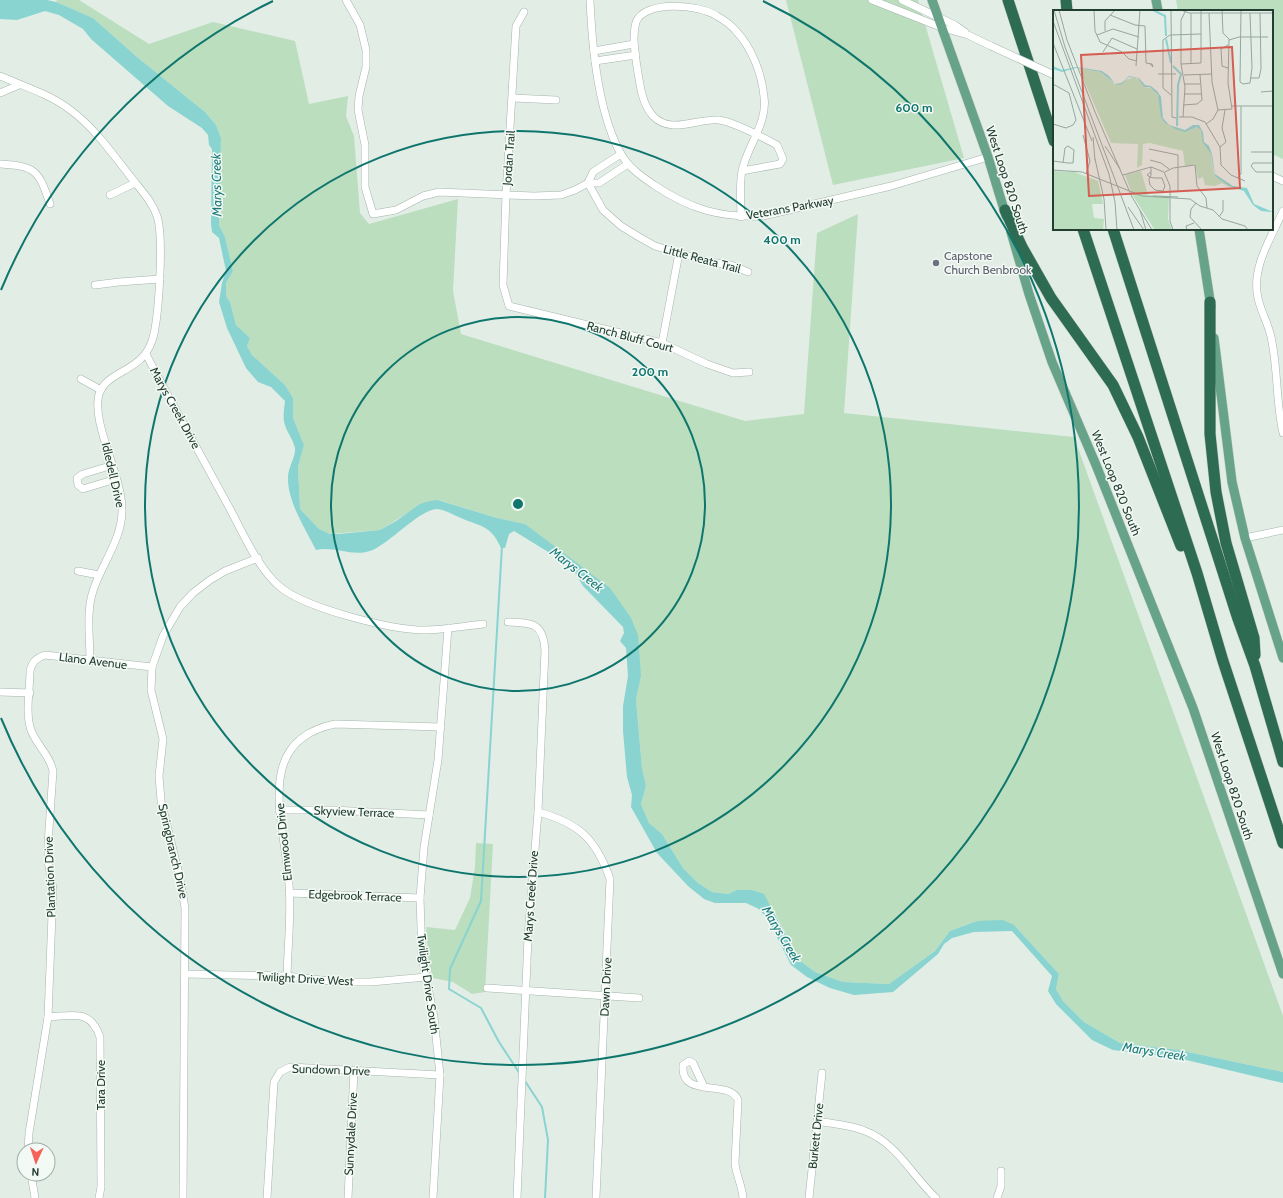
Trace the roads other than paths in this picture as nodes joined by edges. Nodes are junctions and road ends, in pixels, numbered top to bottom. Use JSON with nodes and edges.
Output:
{"nodes":[{"id":1,"x":346,"y":0,"type":"edge"},
{"id":2,"x":590,"y":0,"type":"edge"},
{"id":3,"x":872,"y":0,"type":"edge"},
{"id":4,"x":902,"y":0,"type":"edge"},
{"id":5,"x":932,"y":0,"type":"edge"},
{"id":6,"x":1008,"y":0,"type":"edge"},
{"id":7,"x":1066,"y":0,"type":"edge"},
{"id":8,"x":1156,"y":0,"type":"edge"},
{"id":9,"x":1068,"y":10,"type":"edge"},
{"id":10,"x":1158,"y":10,"type":"edge"},
{"id":11,"x":524,"y":12,"type":"dead end"},
{"id":12,"x":939,"y":17,"type":"junction"},
{"id":13,"x":943,"y":28,"type":"junction"},
{"id":14,"x":968,"y":35,"type":"junction"},
{"id":15,"x":634,"y":44,"type":"junction"},
{"id":16,"x":594,"y":51,"type":"junction"},
{"id":17,"x":636,"y":55,"type":"junction"},
{"id":18,"x":595,"y":61,"type":"junction"},
{"id":19,"x":1053,"y":75,"type":"edge"},
{"id":20,"x":0,"y":76,"type":"edge"},
{"id":21,"x":19,"y":85,"type":"junction"},
{"id":22,"x":0,"y":93,"type":"edge"},
{"id":23,"x":513,"y":98,"type":"junction"},
{"id":24,"x":556,"y":100,"type":"dead end"},
{"id":25,"x":756,"y":135,"type":"junction"},
{"id":26,"x":1053,"y":138,"type":"edge"},
{"id":27,"x":621,"y":154,"type":"junction"},
{"id":28,"x":988,"y":157,"type":"junction"},
{"id":29,"x":0,"y":164,"type":"edge"},
{"id":30,"x":628,"y":164,"type":"junction"},
{"id":31,"x":742,"y":171,"type":"junction"},
{"id":32,"x":1273,"y":176,"type":"edge"},
{"id":33,"x":1283,"y":181,"type":"edge"},
{"id":34,"x":135,"y":183,"type":"junction"},
{"id":35,"x":588,"y":183,"type":"junction"},
{"id":36,"x":110,"y":195,"type":"dead end"},
{"id":37,"x":506,"y":195,"type":"junction"},
{"id":38,"x":50,"y":204,"type":"dead end"},
{"id":39,"x":1005,"y":210,"type":"junction"},
{"id":40,"x":1283,"y":211,"type":"edge"},
{"id":41,"x":741,"y":217,"type":"junction"},
{"id":42,"x":1084,"y":230,"type":"edge"},
{"id":43,"x":1113,"y":230,"type":"edge"},
{"id":44,"x":1199,"y":230,"type":"edge"},
{"id":45,"x":679,"y":253,"type":"junction"},
{"id":46,"x":748,"y":272,"type":"dead end"},
{"id":47,"x":160,"y":279,"type":"junction"},
{"id":48,"x":95,"y":285,"type":"dead end"},
{"id":49,"x":1210,"y":302,"type":"junction"},
{"id":50,"x":509,"y":306,"type":"joint"},
{"id":51,"x":662,"y":344,"type":"junction"},
{"id":52,"x":146,"y":354,"type":"junction"},
{"id":53,"x":749,"y":372,"type":"dead end"},
{"id":54,"x":81,"y":379,"type":"dead end"},
{"id":55,"x":101,"y":390,"type":"junction"},
{"id":56,"x":1283,"y":433,"type":"edge"},
{"id":57,"x":113,"y":465,"type":"junction"},
{"id":58,"x":116,"y":479,"type":"junction"},
{"id":59,"x":1283,"y":530,"type":"edge"},
{"id":60,"x":1245,"y":538,"type":"junction"},
{"id":61,"x":258,"y":558,"type":"junction"},
{"id":62,"x":78,"y":571,"type":"dead end"},
{"id":63,"x":1197,"y":573,"type":"junction"},
{"id":64,"x":99,"y":575,"type":"junction"},
{"id":65,"x":508,"y":622,"type":"dead end"},
{"id":66,"x":483,"y":624,"type":"dead end"},
{"id":67,"x":448,"y":628,"type":"junction"},
{"id":68,"x":1283,"y":658,"type":"edge"},
{"id":69,"x":36,"y":660,"type":"joint"},
{"id":70,"x":90,"y":661,"type":"junction"},
{"id":71,"x":1255,"y":666,"type":"junction"},
{"id":72,"x":152,"y":667,"type":"junction"},
{"id":73,"x":0,"y":692,"type":"edge"},
{"id":74,"x":30,"y":693,"type":"junction"},
{"id":75,"x":441,"y":727,"type":"junction"},
{"id":76,"x":1283,"y":762,"type":"edge"},
{"id":77,"x":279,"y":810,"type":"junction"},
{"id":78,"x":538,"y":812,"type":"junction"},
{"id":79,"x":429,"y":815,"type":"junction"},
{"id":80,"x":1283,"y":843,"type":"edge"},
{"id":81,"x":289,"y":893,"type":"junction"},
{"id":82,"x":420,"y":898,"type":"junction"},
{"id":83,"x":185,"y":974,"type":"junction"},
{"id":84,"x":1283,"y":974,"type":"edge"},
{"id":85,"x":287,"y":976,"type":"junction"},
{"id":86,"x":426,"y":977,"type":"junction"},
{"id":87,"x":487,"y":988,"type":"dead end"},
{"id":88,"x":527,"y":991,"type":"junction"},
{"id":89,"x":605,"y":995,"type":"junction"},
{"id":90,"x":639,"y":998,"type":"dead end"},
{"id":91,"x":48,"y":1017,"type":"junction"},
{"id":92,"x":354,"y":1070,"type":"junction"},
{"id":93,"x":822,"y":1073,"type":"dead end"},
{"id":94,"x":440,"y":1075,"type":"junction"},
{"id":95,"x":704,"y":1087,"type":"dead end"},
{"id":96,"x":817,"y":1121,"type":"junction"},
{"id":97,"x":28,"y":1142,"type":"edge"},
{"id":98,"x":1002,"y":1171,"type":"dead end"},
{"id":99,"x":32,"y":1182,"type":"edge"},
{"id":100,"x":35,"y":1198,"type":"edge"},
{"id":101,"x":99,"y":1198,"type":"edge"},
{"id":102,"x":183,"y":1198,"type":"edge"},
{"id":103,"x":267,"y":1198,"type":"edge"},
{"id":104,"x":348,"y":1198,"type":"edge"},
{"id":105,"x":433,"y":1198,"type":"edge"},
{"id":106,"x":517,"y":1198,"type":"edge"},
{"id":107,"x":596,"y":1198,"type":"edge"},
{"id":108,"x":742,"y":1198,"type":"edge"},
{"id":109,"x":809,"y":1198,"type":"edge"},
{"id":110,"x":936,"y":1198,"type":"edge"},
{"id":111,"x":997,"y":1198,"type":"edge"}],
"edges":[{"from":1,"to":37,"type":"street"},
{"from":2,"to":16,"type":"street","name":"Veterans Parkway"},
{"from":3,"to":13,"type":"street"},
{"from":4,"to":12,"type":"street"},
{"from":5,"to":12,"type":"main road","name":"West Loop 820 South"},
{"from":6,"to":26,"type":"highway"},
{"from":7,"to":9,"type":"highway"},
{"from":8,"to":10,"type":"main road"},
{"from":11,"to":23,"type":"street","name":"Jordan Trail"},
{"from":12,"to":13,"type":"main road","name":"West Loop 820 South"},
{"from":12,"to":14,"type":"street"},
{"from":13,"to":14,"type":"street"},
{"from":13,"to":28,"type":"main road","name":"West Loop 820 South"},
{"from":14,"to":19,"type":"street","bridge":true},
{"from":15,"to":16,"type":"street"},
{"from":15,"to":17,"type":"street"},
{"from":15,"to":25,"type":"street"},
{"from":16,"to":18,"type":"street","name":"Veterans Parkway"},
{"from":17,"to":18,"type":"street"},
{"from":17,"to":25,"type":"street"},
{"from":18,"to":27,"type":"street","name":"Veterans Parkway"},
{"from":20,"to":21,"type":"street","name":"Marys Creek Drive"},
{"from":21,"to":22,"type":"street"},
{"from":21,"to":34,"type":"street","name":"Marys Creek Drive"},
{"from":23,"to":24,"type":"street"},
{"from":23,"to":37,"type":"street","name":"Jordan Trail"},
{"from":25,"to":31,"type":"street"},
{"from":25,"to":31,"type":"street"},
{"from":27,"to":30,"type":"street","name":"Veterans Parkway"},
{"from":27,"to":35,"type":"street"},
{"from":28,"to":39,"type":"main road","name":"West Loop 820 South"},
{"from":28,"to":41,"type":"street","name":"Veterans Parkway"},
{"from":29,"to":38,"type":"street"},
{"from":30,"to":35,"type":"street"},
{"from":30,"to":41,"type":"street","name":"Veterans Parkway"},
{"from":31,"to":41,"type":"street"},
{"from":32,"to":33,"type":"street"},
{"from":34,"to":36,"type":"street"},
{"from":34,"to":47,"type":"street","name":"Marys Creek Drive"},
{"from":35,"to":37,"type":"street"},
{"from":35,"to":45,"type":"street","name":"Little Reata Trail"},
{"from":37,"to":50,"type":"street","name":"Jordan Trail"},
{"from":39,"to":63,"type":"highway"},
{"from":39,"to":84,"type":"main road","name":"West Loop 820 South"},
{"from":40,"to":56,"type":"street"},
{"from":42,"to":63,"type":"highway"},
{"from":43,"to":71,"type":"highway"},
{"from":44,"to":49,"type":"main road"},
{"from":45,"to":46,"type":"street","name":"Little Reata Trail"},
{"from":45,"to":51,"type":"street"},
{"from":47,"to":48,"type":"street"},
{"from":47,"to":52,"type":"street","name":"Marys Creek Drive"},
{"from":49,"to":60,"type":"main road"},
{"from":49,"to":71,"type":"highway"},
{"from":50,"to":51,"type":"street","name":"Ranch Bluff Court"},
{"from":51,"to":53,"type":"street","name":"Ranch Bluff Court"},
{"from":52,"to":55,"type":"street"},
{"from":52,"to":61,"type":"street","name":"Marys Creek Drive"},
{"from":54,"to":55,"type":"street"},
{"from":55,"to":57,"type":"street","name":"Idledell Drive"},
{"from":57,"to":58,"type":"street","name":"Idledell Drive"},
{"from":57,"to":58,"type":"street"},
{"from":58,"to":64,"type":"street","name":"Idledell Drive"},
{"from":59,"to":60,"type":"street"},
{"from":60,"to":68,"type":"main road"},
{"from":61,"to":67,"type":"street","name":"Marys Creek Drive"},
{"from":61,"to":72,"type":"street","name":"Springbranch Drive"},
{"from":62,"to":64,"type":"street"},
{"from":63,"to":80,"type":"highway"},
{"from":64,"to":70,"type":"street","name":"Idledell Drive"},
{"from":65,"to":78,"type":"street","name":"Marys Creek Drive"},
{"from":66,"to":67,"type":"street","name":"Marys Creek Drive"},
{"from":67,"to":75,"type":"street","name":"Twilight Drive South"},
{"from":69,"to":70,"type":"street","name":"Llano Avenue"},
{"from":69,"to":74,"type":"street","name":"Plantation Drive"},
{"from":70,"to":72,"type":"street","name":"Llano Avenue"},
{"from":71,"to":76,"type":"highway"},
{"from":72,"to":83,"type":"street","name":"Springbranch Drive"},
{"from":73,"to":74,"type":"street"},
{"from":74,"to":91,"type":"street","name":"Plantation Drive"},
{"from":75,"to":77,"type":"street","name":"Elmwood Drive"},
{"from":75,"to":79,"type":"street","name":"Twilight Drive South"},
{"from":77,"to":79,"type":"street","name":"Skyview Terrace"},
{"from":77,"to":81,"type":"street","name":"Elmwood Drive"},
{"from":78,"to":88,"type":"street","name":"Marys Creek Drive"},
{"from":78,"to":89,"type":"street","name":"Dawn Drive"},
{"from":79,"to":82,"type":"street","name":"Twilight Drive South"},
{"from":81,"to":82,"type":"street","name":"Edgebrook Terrace"},
{"from":81,"to":85,"type":"street","name":"Elmwood Drive"},
{"from":82,"to":86,"type":"street","name":"Twilight Drive South"},
{"from":83,"to":85,"type":"street","name":"Twilight Drive West"},
{"from":83,"to":102,"type":"street","name":"Springbranch Drive"},
{"from":85,"to":86,"type":"street","name":"Twilight Drive West"},
{"from":86,"to":94,"type":"street","name":"Twilight Drive South"},
{"from":87,"to":88,"type":"street"},
{"from":88,"to":89,"type":"street"},
{"from":88,"to":106,"type":"street","name":"Marys Creek Drive"},
{"from":89,"to":90,"type":"street"},
{"from":89,"to":107,"type":"street","name":"Dawn Drive"},
{"from":91,"to":97,"type":"street","name":"Plantation Drive"},
{"from":91,"to":101,"type":"street","name":"Tara Drive"},
{"from":92,"to":94,"type":"street","name":"Sundown Drive"},
{"from":92,"to":103,"type":"street","name":"Sundown Drive"},
{"from":92,"to":104,"type":"street","name":"Sunnydale Drive"},
{"from":93,"to":96,"type":"street","name":"Burkett Drive"},
{"from":94,"to":105,"type":"street","name":"Twilight Drive South"},
{"from":95,"to":108,"type":"street"},
{"from":96,"to":109,"type":"street","name":"Burkett Drive"},
{"from":96,"to":110,"type":"street"},
{"from":98,"to":111,"type":"street"},
{"from":99,"to":100,"type":"street"}]}
